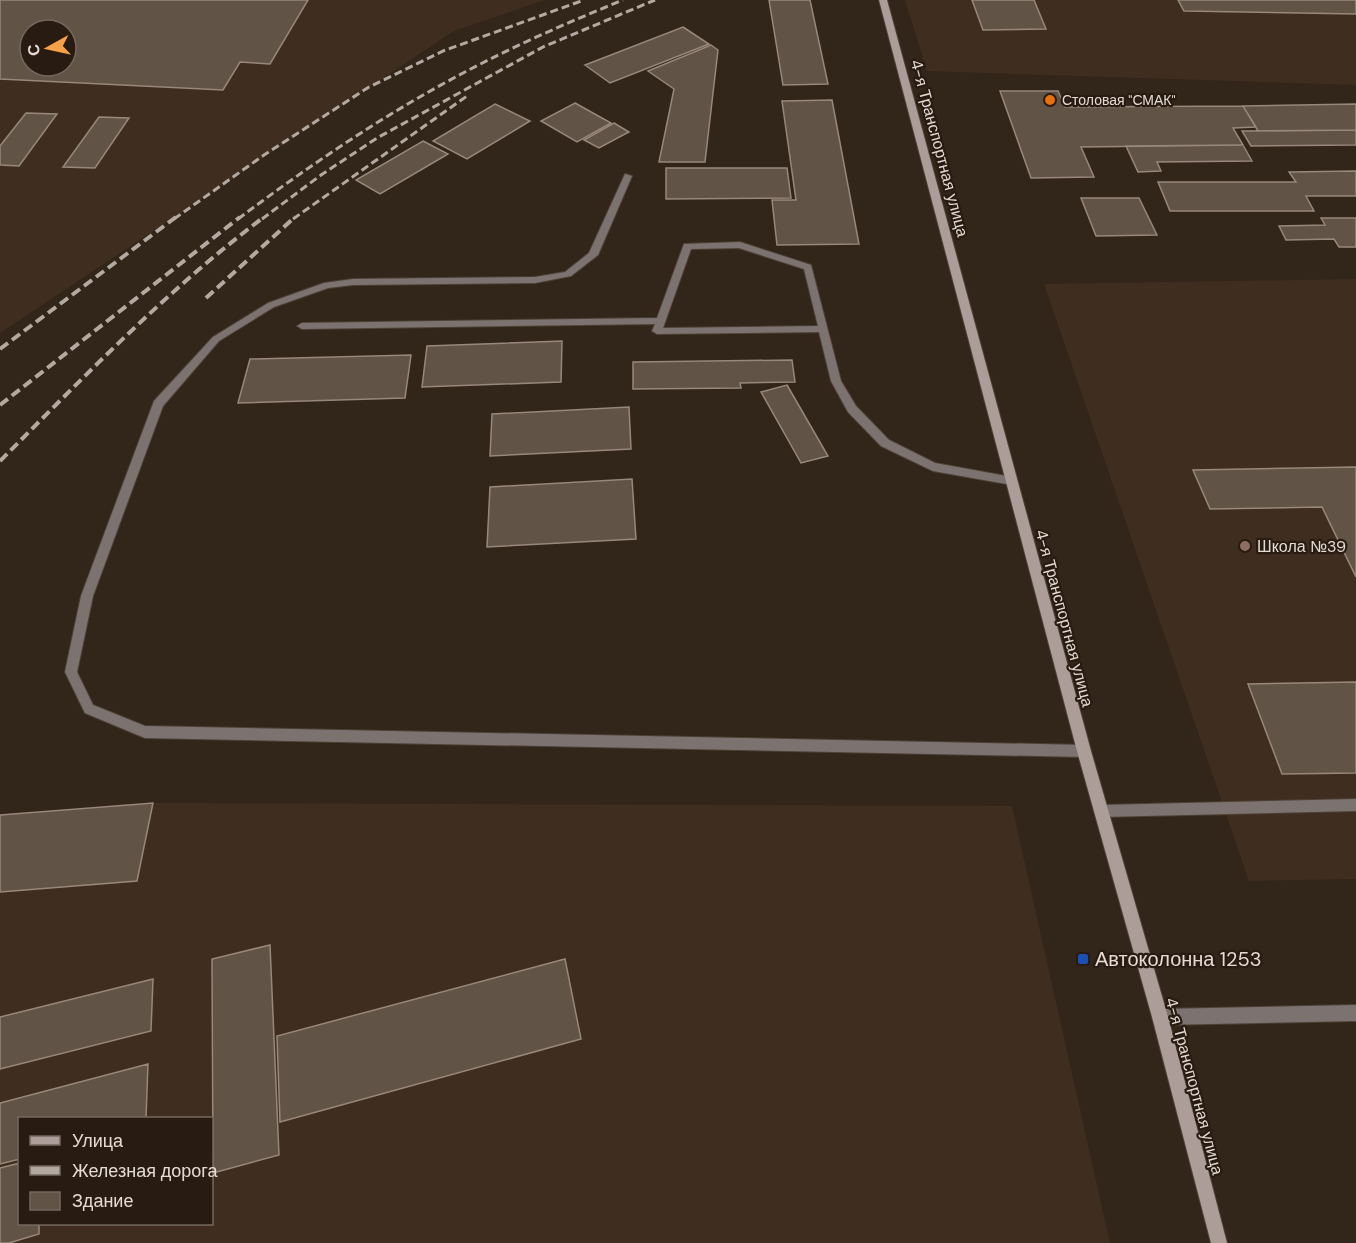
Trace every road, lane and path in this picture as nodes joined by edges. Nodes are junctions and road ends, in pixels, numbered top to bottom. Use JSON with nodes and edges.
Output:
{"nodes":[{"id":1,"x":884,"y":0,"type":"edge"},
{"id":2,"x":628,"y":176,"type":"dead end"},
{"id":3,"x":660,"y":321,"type":"junction"},
{"id":4,"x":302,"y":326,"type":"dead end"},
{"id":5,"x":823,"y":329,"type":"junction"},
{"id":6,"x":1012,"y":481,"type":"junction"},
{"id":7,"x":1084,"y":751,"type":"junction"},
{"id":8,"x":1356,"y":805,"type":"edge"},
{"id":9,"x":1101,"y":811,"type":"junction"},
{"id":10,"x":1356,"y":1013,"type":"edge"},
{"id":11,"x":1160,"y":1017,"type":"junction"},
{"id":12,"x":1219,"y":1243,"type":"edge"}],
"edges":[{"from":1,"to":6,"type":"main road","name":"4-я Транспортная улица"},
{"from":2,"to":7,"type":"street"},
{"from":3,"to":4,"type":"street"},
{"from":3,"to":5,"type":"street"},
{"from":3,"to":5,"type":"street"},
{"from":5,"to":6,"type":"street"},
{"from":6,"to":7,"type":"main road","name":"4-я Транспортная улица"},
{"from":7,"to":9,"type":"main road","name":"4-я Транспортная улица"},
{"from":8,"to":9,"type":"street"},
{"from":9,"to":11,"type":"main road","name":"4-я Транспортная улица"},
{"from":10,"to":11,"type":"street"},
{"from":11,"to":12,"type":"main road","name":"4-я Транспортная улица"}]}
